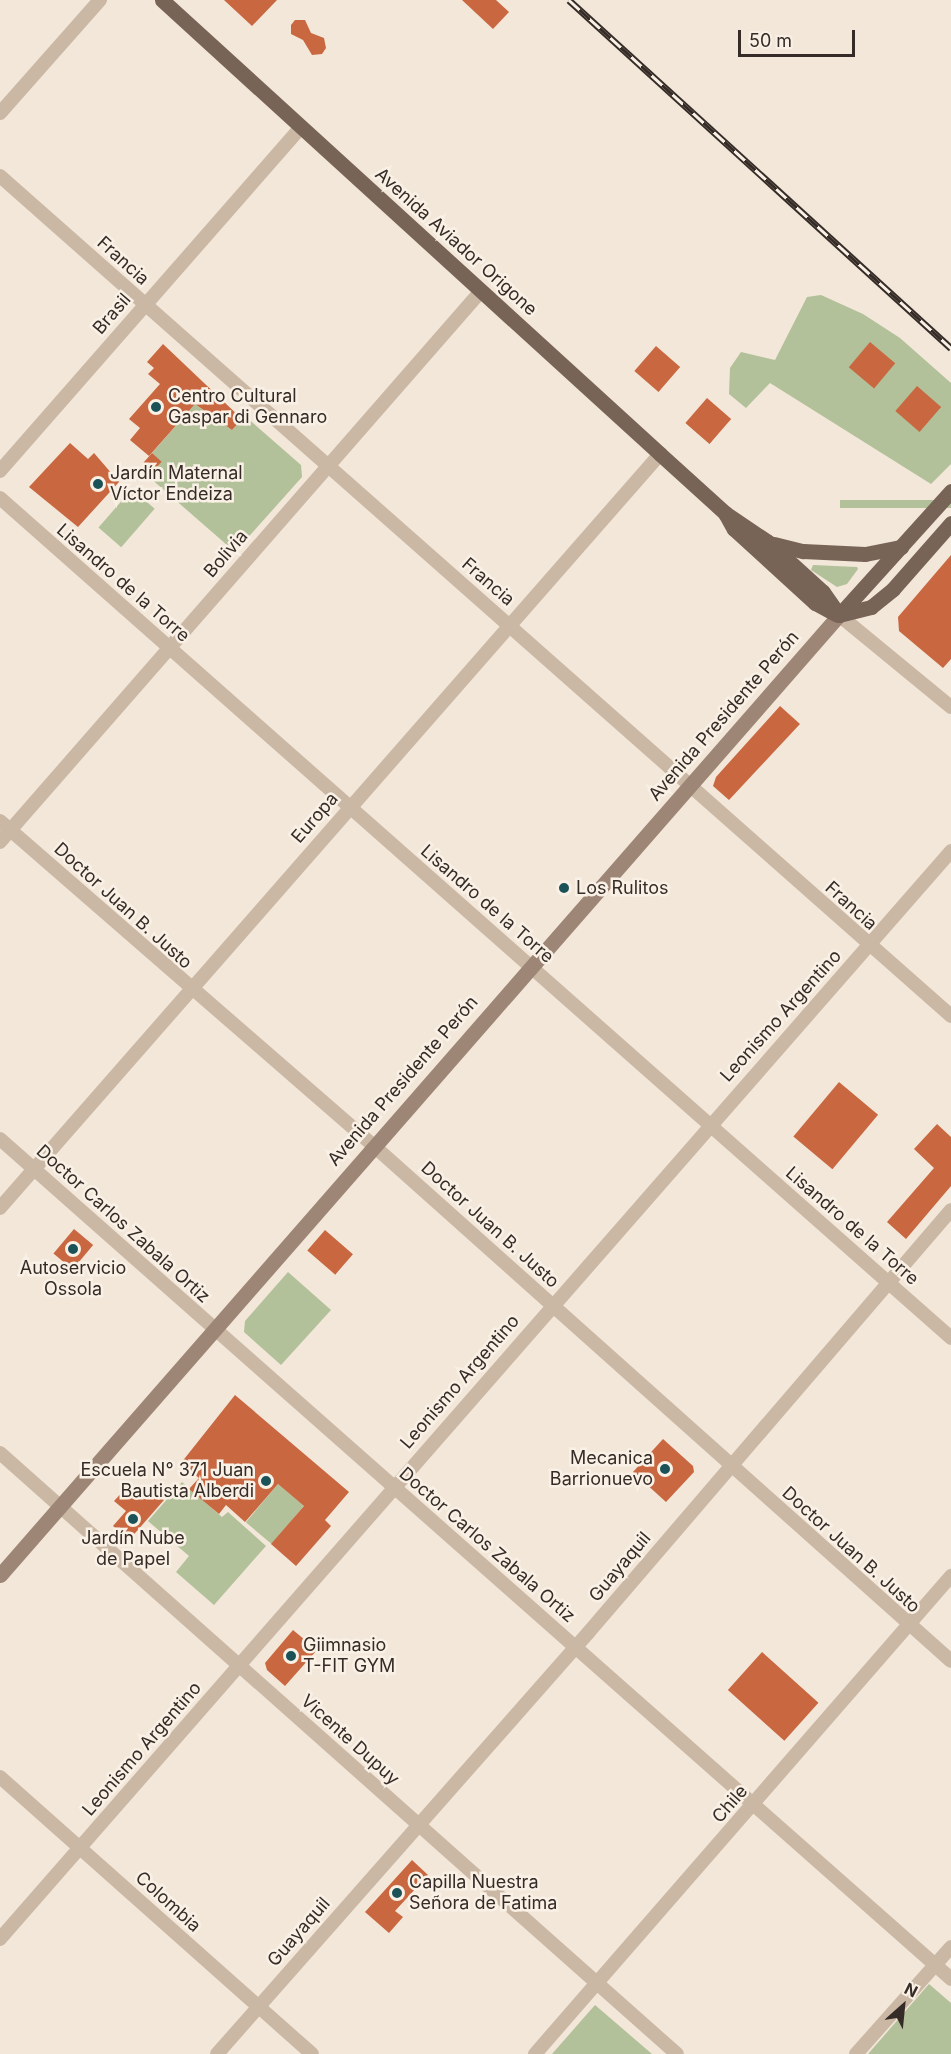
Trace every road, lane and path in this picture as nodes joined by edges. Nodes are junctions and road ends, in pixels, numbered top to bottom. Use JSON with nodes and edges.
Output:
{"nodes":[{"id":1,"x":100,"y":0,"type":"edge"},
{"id":2,"x":162,"y":0,"type":"edge"},
{"id":3,"x":0,"y":113,"type":"edge"},
{"id":4,"x":301,"y":127,"type":"junction"},
{"id":5,"x":0,"y":176,"type":"edge"},
{"id":6,"x":481,"y":291,"type":"junction"},
{"id":7,"x":144,"y":304,"type":"junction"},
{"id":8,"x":660,"y":454,"type":"junction"},
{"id":9,"x":327,"y":465,"type":"junction"},
{"id":10,"x":0,"y":471,"type":"edge"},
{"id":11,"x":951,"y":491,"type":"edge"},
{"id":12,"x":0,"y":498,"type":"edge"},
{"id":13,"x":725,"y":513,"type":"junction"},
{"id":14,"x":951,"y":523,"type":"edge"},
{"id":15,"x":768,"y":542,"type":"junction"},
{"id":16,"x":902,"y":547,"type":"junction"},
{"id":17,"x":839,"y":615,"type":"junction"},
{"id":18,"x":508,"y":624,"type":"junction"},
{"id":19,"x":169,"y":647,"type":"junction"},
{"id":20,"x":951,"y":707,"type":"edge"},
{"id":21,"x":690,"y":784,"type":"junction"},
{"id":22,"x":350,"y":807,"type":"junction"},
{"id":23,"x":5,"y":825,"type":"edge"},
{"id":24,"x":0,"y":842,"type":"edge"},
{"id":25,"x":951,"y":851,"type":"edge"},
{"id":26,"x":868,"y":946,"type":"junction"},
{"id":27,"x":529,"y":965,"type":"junction"},
{"id":28,"x":190,"y":989,"type":"junction"},
{"id":29,"x":951,"y":1016,"type":"edge"},
{"id":30,"x":709,"y":1124,"type":"junction"},
{"id":31,"x":0,"y":1139,"type":"edge"},
{"id":32,"x":374,"y":1146,"type":"junction"},
{"id":33,"x":34,"y":1169,"type":"junction"},
{"id":34,"x":0,"y":1208,"type":"edge"},
{"id":35,"x":951,"y":1210,"type":"edge"},
{"id":36,"x":888,"y":1282,"type":"junction"},
{"id":37,"x":552,"y":1305,"type":"junction"},
{"id":38,"x":214,"y":1329,"type":"junction"},
{"id":39,"x":951,"y":1338,"type":"edge"},
{"id":40,"x":0,"y":1453,"type":"edge"},
{"id":41,"x":729,"y":1466,"type":"junction"},
{"id":42,"x":392,"y":1487,"type":"junction"},
{"id":43,"x":60,"y":1506,"type":"junction"},
{"id":44,"x":0,"y":1575,"type":"edge"},
{"id":45,"x":951,"y":1576,"type":"edge"},
{"id":46,"x":909,"y":1625,"type":"junction"},
{"id":47,"x":576,"y":1646,"type":"junction"},
{"id":48,"x":951,"y":1661,"type":"edge"},
{"id":49,"x":239,"y":1665,"type":"junction"},
{"id":50,"x":0,"y":1777,"type":"edge"},
{"id":51,"x":756,"y":1803,"type":"junction"},
{"id":52,"x":417,"y":1824,"type":"junction"},
{"id":53,"x":80,"y":1848,"type":"junction"},
{"id":54,"x":0,"y":1939,"type":"edge"},
{"id":55,"x":951,"y":1947,"type":"edge"},
{"id":56,"x":934,"y":1964,"type":"junction"},
{"id":57,"x":951,"y":1979,"type":"edge"},
{"id":58,"x":597,"y":1983,"type":"junction"},
{"id":59,"x":259,"y":2006,"type":"junction"},
{"id":60,"x":218,"y":2054,"type":"edge"},
{"id":61,"x":312,"y":2054,"type":"edge"},
{"id":62,"x":535,"y":2054,"type":"edge"},
{"id":63,"x":677,"y":2054,"type":"edge"},
{"id":64,"x":856,"y":2054,"type":"edge"}],
"edges":[{"from":1,"to":3,"type":"street"},
{"from":2,"to":4,"type":"main road","name":"Avenida Aviador Origone"},
{"from":4,"to":6,"type":"main road","name":"Avenida Aviador Origone"},
{"from":4,"to":7,"type":"street","name":"Brasil"},
{"from":5,"to":7,"type":"street","name":"Francia"},
{"from":6,"to":8,"type":"main road","name":"Avenida Aviador Origone"},
{"from":6,"to":9,"type":"street","name":"Bolivia"},
{"from":7,"to":9,"type":"street","name":"Francia"},
{"from":7,"to":10,"type":"street","name":"Brasil"},
{"from":8,"to":13,"type":"main road","name":"Avenida Aviador Origone"},
{"from":8,"to":18,"type":"street","name":"Europa"},
{"from":9,"to":18,"type":"street","name":"Francia"},
{"from":9,"to":19,"type":"street","name":"Bolivia"},
{"from":11,"to":16,"type":"main road","name":"Avenida Presidente Perón"},
{"from":12,"to":19,"type":"street","name":"Lisandro de la Torre"},
{"from":13,"to":15,"type":"main road","name":"Avenida Aviador Origone"},
{"from":13,"to":17,"type":"main road","name":"Avenida Aviador Origone"},
{"from":14,"to":17,"type":"main road"},
{"from":15,"to":16,"type":"main road"},
{"from":15,"to":17,"type":"main road","name":"Avenida Aviador Origone"},
{"from":16,"to":17,"type":"main road","name":"Avenida Presidente Perón"},
{"from":17,"to":20,"type":"street"},
{"from":17,"to":21,"type":"main road","name":"Avenida Presidente Perón"},
{"from":18,"to":21,"type":"street","name":"Francia"},
{"from":18,"to":22,"type":"street","name":"Europa"},
{"from":19,"to":22,"type":"street","name":"Lisandro de la Torre"},
{"from":19,"to":23,"type":"street","name":"Bolivia"},
{"from":21,"to":26,"type":"street","name":"Francia"},
{"from":21,"to":27,"type":"main road","name":"Avenida Presidente Perón"},
{"from":22,"to":27,"type":"street","name":"Lisandro de la Torre"},
{"from":22,"to":28,"type":"street","name":"Europa"},
{"from":23,"to":24,"type":"street","name":"Bolivia"},
{"from":23,"to":28,"type":"street","name":"Doctor Juan B. Justo"},
{"from":25,"to":26,"type":"street","name":"Leonismo Argentino"},
{"from":26,"to":29,"type":"street","name":"Francia"},
{"from":26,"to":30,"type":"street","name":"Leonismo Argentino"},
{"from":27,"to":30,"type":"street","name":"Lisandro de la Torre"},
{"from":27,"to":32,"type":"main road","name":"Avenida Presidente Perón"},
{"from":28,"to":32,"type":"street","name":"Doctor Juan B. Justo"},
{"from":28,"to":33,"type":"street","name":"Europa"},
{"from":30,"to":36,"type":"street","name":"Lisandro de la Torre"},
{"from":30,"to":37,"type":"street","name":"Leonismo Argentino"},
{"from":31,"to":33,"type":"street","name":"Doctor Carlos Zabala Ortiz"},
{"from":32,"to":37,"type":"street","name":"Doctor Juan B. Justo"},
{"from":32,"to":38,"type":"main road","name":"Avenida Presidente Perón"},
{"from":33,"to":34,"type":"street","name":"Europa"},
{"from":33,"to":38,"type":"street","name":"Doctor Carlos Zabala Ortiz"},
{"from":35,"to":36,"type":"street","name":"Guayaquil"},
{"from":36,"to":39,"type":"street","name":"Lisandro de la Torre"},
{"from":36,"to":41,"type":"street","name":"Guayaquil"},
{"from":37,"to":41,"type":"street","name":"Doctor Juan B. Justo"},
{"from":37,"to":42,"type":"street","name":"Leonismo Argentino"},
{"from":38,"to":42,"type":"street","name":"Doctor Carlos Zabala Ortiz"},
{"from":38,"to":43,"type":"main road","name":"Avenida Presidente Perón"},
{"from":40,"to":43,"type":"street","name":"Vicente Dupuy"},
{"from":41,"to":46,"type":"street","name":"Doctor Juan B. Justo"},
{"from":41,"to":47,"type":"street","name":"Guayaquil"},
{"from":42,"to":47,"type":"street","name":"Doctor Carlos Zabala Ortiz"},
{"from":42,"to":49,"type":"street","name":"Leonismo Argentino"},
{"from":43,"to":44,"type":"main road","name":"Avenida Presidente Perón"},
{"from":43,"to":49,"type":"street","name":"Vicente Dupuy"},
{"from":45,"to":46,"type":"street","name":"Chile"},
{"from":46,"to":48,"type":"street","name":"Doctor Juan B. Justo"},
{"from":46,"to":51,"type":"street","name":"Chile"},
{"from":47,"to":51,"type":"street","name":"Doctor Carlos Zabala Ortiz"},
{"from":47,"to":52,"type":"street","name":"Guayaquil"},
{"from":49,"to":52,"type":"street","name":"Vicente Dupuy"},
{"from":49,"to":53,"type":"street","name":"Leonismo Argentino"},
{"from":50,"to":53,"type":"street","name":"Colombia"},
{"from":51,"to":56,"type":"street","name":"Doctor Carlos Zabala Ortiz"},
{"from":51,"to":58,"type":"street","name":"Chile"},
{"from":52,"to":58,"type":"street","name":"Vicente Dupuy"},
{"from":52,"to":59,"type":"street","name":"Guayaquil"},
{"from":53,"to":54,"type":"street","name":"Leonismo Argentino"},
{"from":53,"to":59,"type":"street","name":"Colombia"},
{"from":55,"to":56,"type":"street"},
{"from":56,"to":57,"type":"street","name":"Doctor Carlos Zabala Ortiz"},
{"from":56,"to":64,"type":"street"},
{"from":58,"to":62,"type":"street","name":"Chile"},
{"from":58,"to":63,"type":"street","name":"Vicente Dupuy"},
{"from":59,"to":60,"type":"street","name":"Guayaquil"},
{"from":59,"to":61,"type":"street","name":"Colombia"}]}
